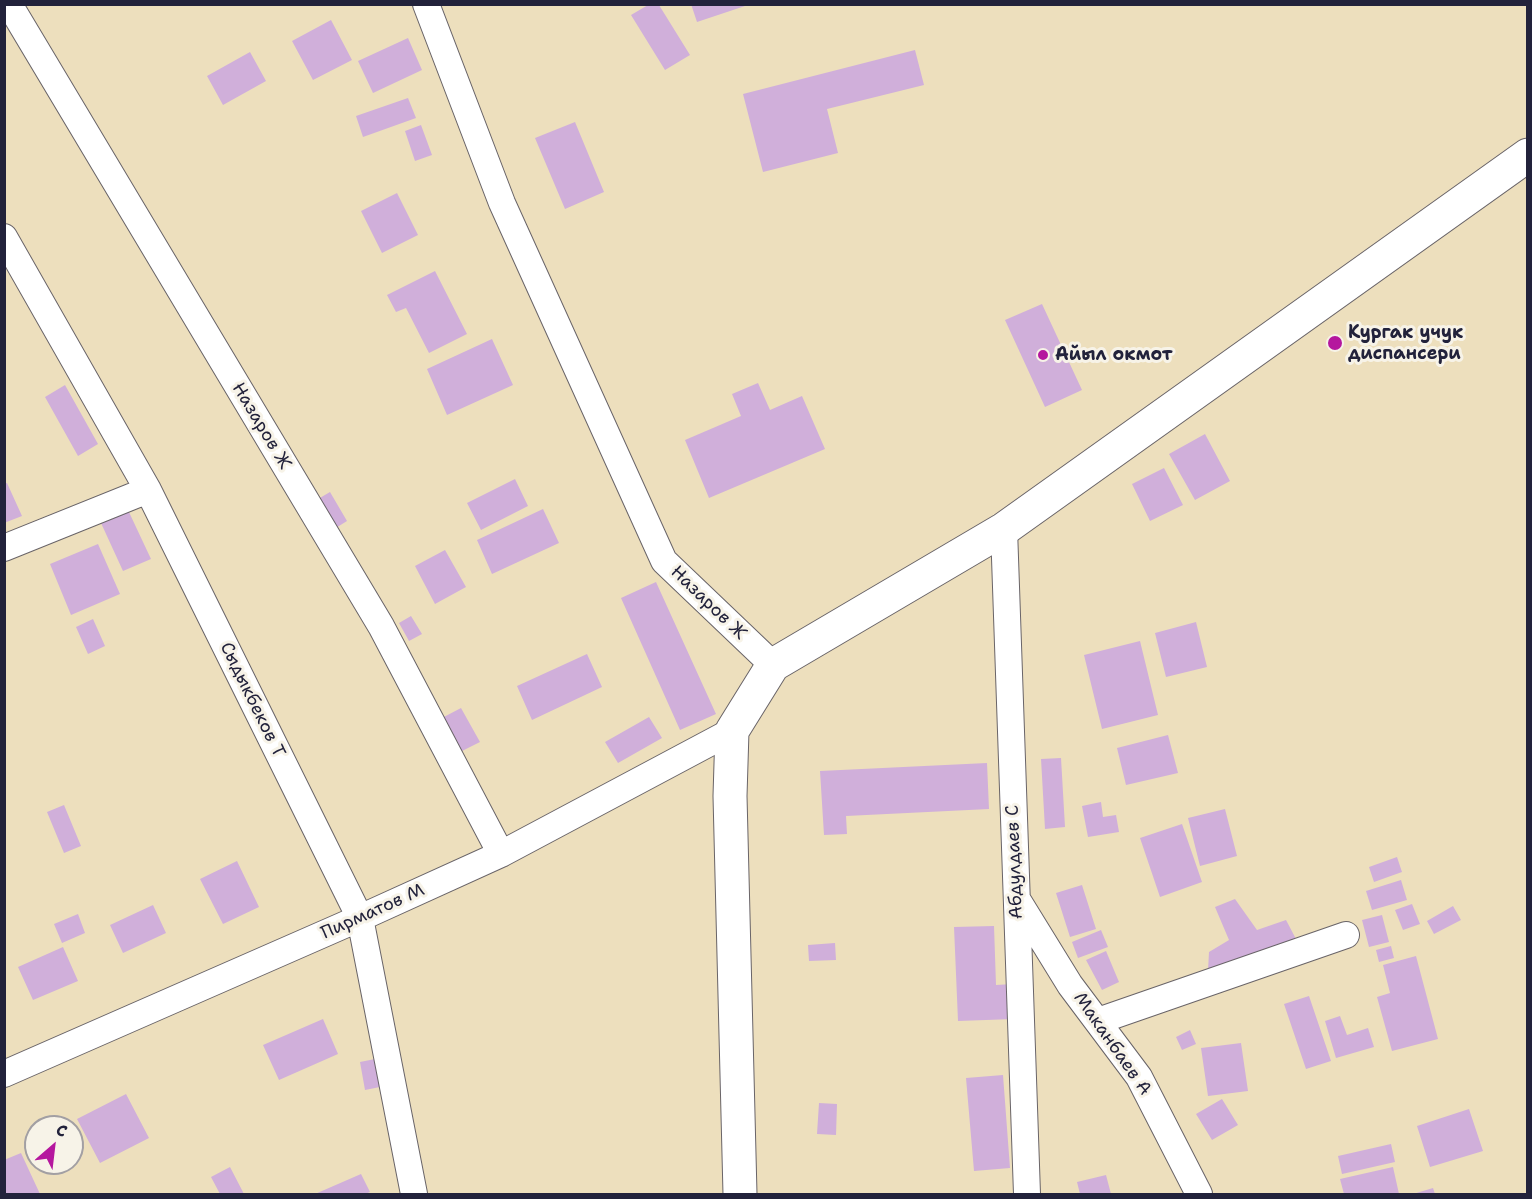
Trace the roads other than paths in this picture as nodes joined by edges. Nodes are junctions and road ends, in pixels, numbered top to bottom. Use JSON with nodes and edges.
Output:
{"nodes":[{"id":1,"x":9,"y":4,"type":"edge"},
{"id":2,"x":426,"y":4,"type":"edge"},
{"id":3,"x":1527,"y":155,"type":"edge"},
{"id":4,"x":4,"y":237,"type":"edge"},
{"id":5,"x":148,"y":490,"type":"junction"},
{"id":6,"x":1004,"y":529,"type":"junction"},
{"id":7,"x":4,"y":548,"type":"edge"},
{"id":8,"x":772,"y":666,"type":"junction"},
{"id":9,"x":732,"y":730,"type":"junction"},
{"id":10,"x":501,"y":854,"type":"junction"},
{"id":11,"x":1017,"y":898,"type":"junction"},
{"id":12,"x":360,"y":918,"type":"junction"},
{"id":13,"x":1346,"y":936,"type":"dead end"},
{"id":14,"x":1098,"y":1021,"type":"junction"},
{"id":15,"x":4,"y":1074,"type":"edge"},
{"id":16,"x":414,"y":1194,"type":"edge"},
{"id":17,"x":740,"y":1194,"type":"edge"},
{"id":18,"x":1027,"y":1194,"type":"edge"},
{"id":19,"x":1199,"y":1194,"type":"edge"}],
"edges":[{"from":1,"to":10,"type":"street","name":"Назаров Ж"},
{"from":2,"to":8,"type":"street","name":"Назаров Ж"},
{"from":3,"to":6,"type":"highway"},
{"from":4,"to":5,"type":"street","name":"Сыдыкбеков Т"},
{"from":5,"to":7,"type":"street"},
{"from":5,"to":12,"type":"street","name":"Сыдыкбеков Т"},
{"from":6,"to":8,"type":"highway"},
{"from":6,"to":11,"type":"street","name":"Абдулдаев С"},
{"from":8,"to":9,"type":"highway"},
{"from":9,"to":10,"type":"street","name":"Пирматов М"},
{"from":9,"to":17,"type":"highway"},
{"from":10,"to":12,"type":"street","name":"Пирматов М"},
{"from":11,"to":14,"type":"street","name":"Маканбаев А"},
{"from":11,"to":18,"type":"street","name":"Абдулдаев С"},
{"from":12,"to":15,"type":"street","name":"Пирматов М"},
{"from":12,"to":16,"type":"street","name":"Сыдыкбеков Т"},
{"from":13,"to":14,"type":"street"},
{"from":14,"to":19,"type":"street","name":"Маканбаев А"}]}
